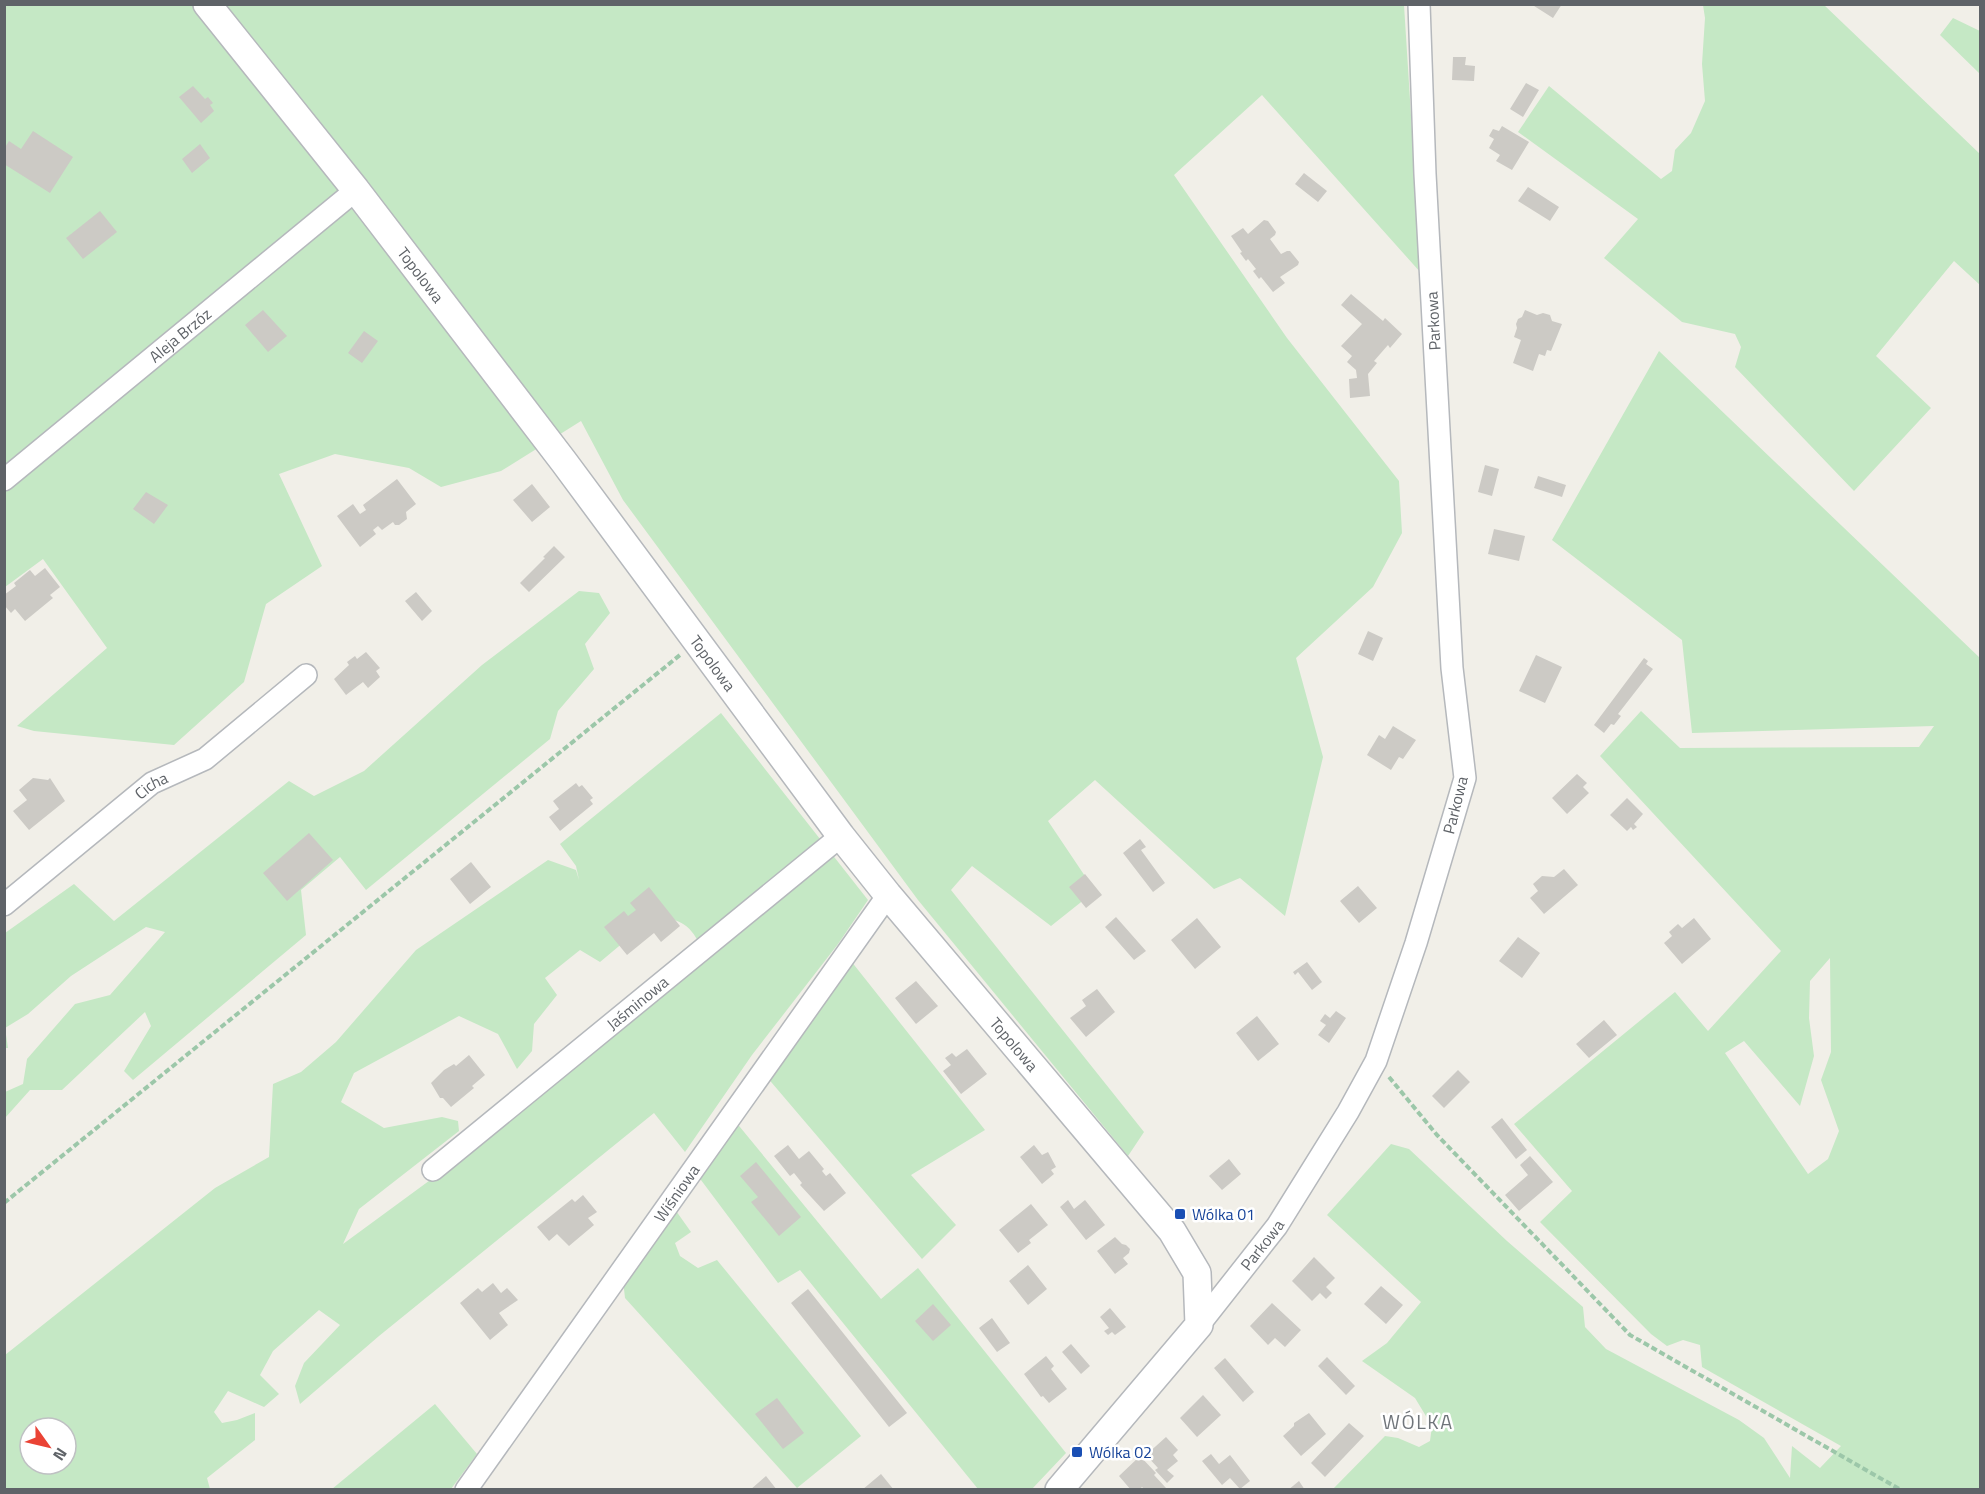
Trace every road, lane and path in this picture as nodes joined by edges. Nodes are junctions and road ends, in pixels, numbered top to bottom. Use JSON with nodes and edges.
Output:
{"nodes":[{"id":1,"x":207,"y":4,"type":"edge"},
{"id":2,"x":1419,"y":4,"type":"edge"},
{"id":3,"x":356,"y":190,"type":"junction"},
{"id":4,"x":4,"y":480,"type":"edge"},
{"id":5,"x":697,"y":641,"type":"junction"},
{"id":6,"x":306,"y":675,"type":"dead end"},
{"id":7,"x":841,"y":836,"type":"junction"},
{"id":8,"x":888,"y":895,"type":"junction"},
{"id":9,"x":4,"y":905,"type":"edge"},
{"id":10,"x":1376,"y":1061,"type":"junction"},
{"id":11,"x":433,"y":1170,"type":"dead end"},
{"id":12,"x":4,"y":1203,"type":"edge"},
{"id":13,"x":1199,"y":1325,"type":"junction"},
{"id":14,"x":466,"y":1490,"type":"edge"},
{"id":15,"x":1059,"y":1490,"type":"edge"},
{"id":16,"x":1901,"y":1490,"type":"edge"}],
"edges":[{"from":1,"to":3,"type":"street","name":"Topolowa"},
{"from":2,"to":10,"type":"street","name":"Parkowa"},
{"from":3,"to":4,"type":"street","name":"Aleja Brzóz"},
{"from":3,"to":5,"type":"street","name":"Topolowa"},
{"from":5,"to":7,"type":"street","name":"Topolowa"},
{"from":5,"to":12,"type":"path"},
{"from":6,"to":9,"type":"street","name":"Cicha"},
{"from":7,"to":8,"type":"street","name":"Topolowa"},
{"from":7,"to":11,"type":"street","name":"Jaśminowa"},
{"from":8,"to":13,"type":"street","name":"Topolowa"},
{"from":8,"to":14,"type":"street","name":"Wiśniowa"},
{"from":10,"to":13,"type":"street","name":"Parkowa"},
{"from":10,"to":16,"type":"path"},
{"from":13,"to":15,"type":"street","name":"Parkowa"}]}
